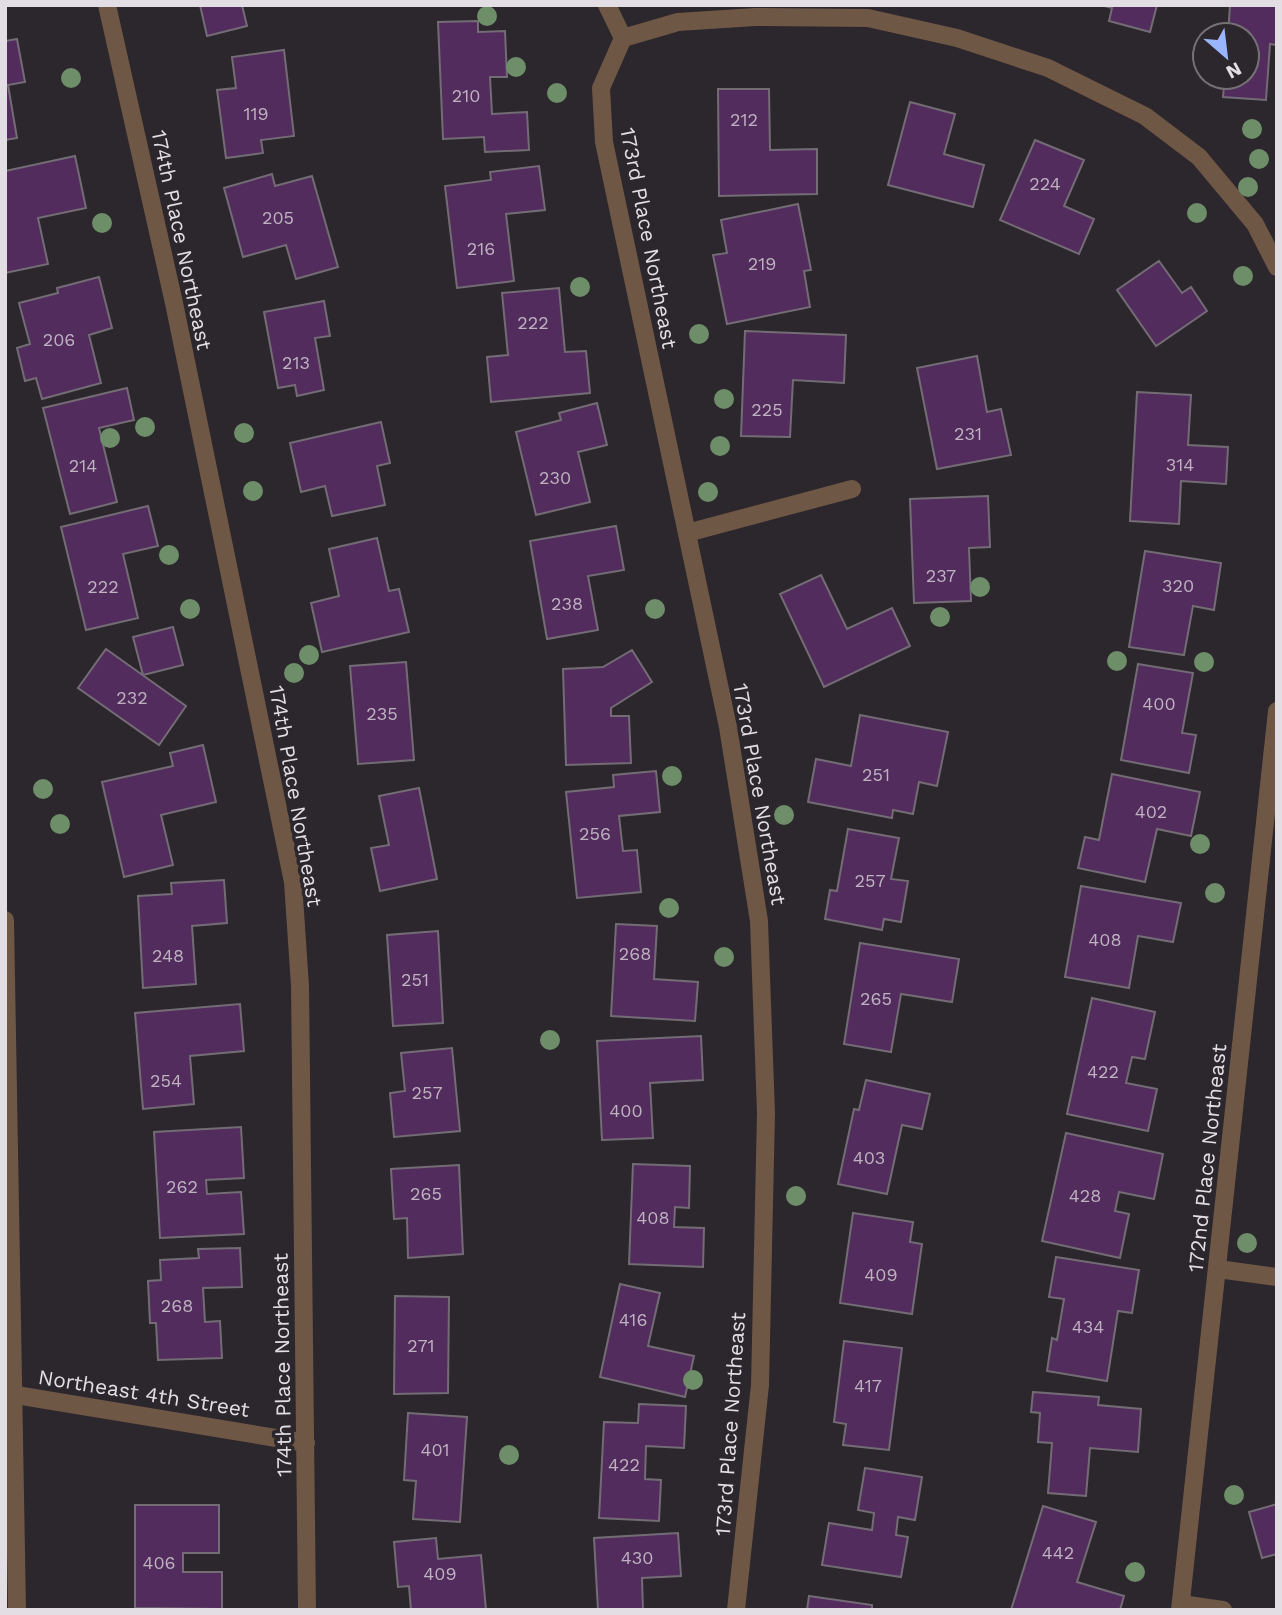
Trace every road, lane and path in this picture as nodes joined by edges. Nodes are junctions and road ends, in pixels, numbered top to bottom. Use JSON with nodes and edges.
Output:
{"nodes":[{"id":1,"x":107,"y":5,"type":"edge"},
{"id":2,"x":607,"y":5,"type":"edge"},
{"id":3,"x":623,"y":38,"type":"junction"},
{"id":4,"x":1277,"y":267,"type":"edge"},
{"id":5,"x":852,"y":489,"type":"dead end"},
{"id":6,"x":687,"y":533,"type":"junction"},
{"id":7,"x":1277,"y":711,"type":"edge"},
{"id":8,"x":1276,"y":733,"type":"edge"},
{"id":9,"x":5,"y":920,"type":"edge"},
{"id":10,"x":1218,"y":1269,"type":"junction"},
{"id":11,"x":1277,"y":1277,"type":"edge"},
{"id":12,"x":10,"y":1372,"type":"edge"},
{"id":13,"x":16,"y":1395,"type":"junction"},
{"id":14,"x":306,"y":1443,"type":"junction"},
{"id":15,"x":1181,"y":1607,"type":"edge"},
{"id":16,"x":17,"y":1610,"type":"edge"},
{"id":17,"x":307,"y":1610,"type":"edge"},
{"id":18,"x":736,"y":1610,"type":"edge"},
{"id":19,"x":1223,"y":1610,"type":"edge"}],
"edges":[{"from":1,"to":14,"type":"street","name":"174th Place Northeast"},
{"from":2,"to":3,"type":"street"},
{"from":3,"to":4,"type":"street"},
{"from":3,"to":6,"type":"street","name":"173rd Place Northeast"},
{"from":5,"to":6,"type":"street"},
{"from":6,"to":18,"type":"street","name":"173rd Place Northeast"},
{"from":7,"to":8,"type":"street","name":"172nd Place Northeast"},
{"from":8,"to":10,"type":"street","name":"172nd Place Northeast"},
{"from":9,"to":12,"type":"street"},
{"from":10,"to":11,"type":"street"},
{"from":10,"to":15,"type":"street","name":"172nd Place Northeast"},
{"from":12,"to":13,"type":"street"},
{"from":13,"to":14,"type":"street","name":"Northeast 4th Street"},
{"from":13,"to":16,"type":"street"},
{"from":14,"to":17,"type":"street","name":"174th Place Northeast"},
{"from":15,"to":19,"type":"street"}]}
